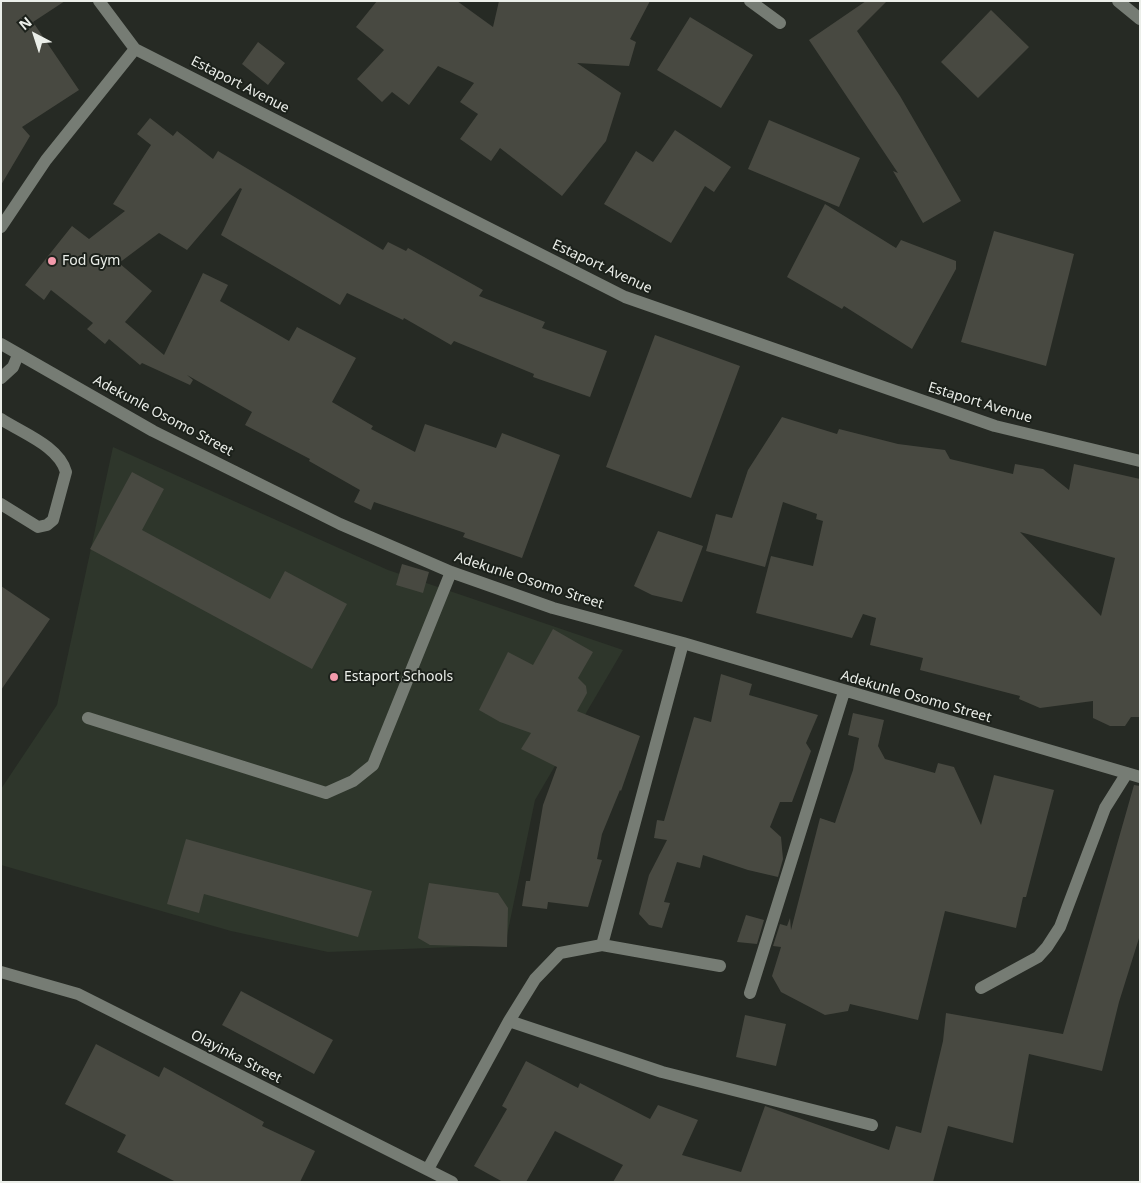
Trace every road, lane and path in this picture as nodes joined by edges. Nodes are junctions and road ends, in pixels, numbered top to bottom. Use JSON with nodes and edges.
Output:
{"nodes":[{"id":1,"x":99,"y":1,"type":"edge"},
{"id":2,"x":750,"y":1,"type":"edge"},
{"id":3,"x":1118,"y":1,"type":"edge"},
{"id":4,"x":1140,"y":19,"type":"edge"},
{"id":5,"x":780,"y":23,"type":"dead end"},
{"id":6,"x":135,"y":48,"type":"junction"},
{"id":7,"x":1,"y":227,"type":"edge"},
{"id":8,"x":1,"y":344,"type":"edge"},
{"id":9,"x":18,"y":355,"type":"junction"},
{"id":10,"x":1,"y":378,"type":"edge"},
{"id":11,"x":1,"y":419,"type":"edge"},
{"id":12,"x":1140,"y":462,"type":"edge"},
{"id":13,"x":1,"y":504,"type":"edge"},
{"id":14,"x":451,"y":572,"type":"junction"},
{"id":15,"x":683,"y":643,"type":"junction"},
{"id":16,"x":844,"y":692,"type":"junction"},
{"id":17,"x":88,"y":718,"type":"dead end"},
{"id":18,"x":1127,"y":772,"type":"junction"},
{"id":19,"x":1140,"y":777,"type":"edge"},
{"id":20,"x":602,"y":945,"type":"junction"},
{"id":21,"x":720,"y":966,"type":"dead end"},
{"id":22,"x":1,"y":972,"type":"edge"},
{"id":23,"x":981,"y":988,"type":"dead end"},
{"id":24,"x":750,"y":993,"type":"dead end"},
{"id":25,"x":509,"y":1021,"type":"junction"},
{"id":26,"x":872,"y":1125,"type":"dead end"},
{"id":27,"x":428,"y":1169,"type":"junction"},
{"id":28,"x":452,"y":1182,"type":"edge"}],
"edges":[{"from":1,"to":6,"type":"street","name":"Estaport Avenue"},
{"from":2,"to":5,"type":"street"},
{"from":3,"to":4,"type":"street"},
{"from":6,"to":7,"type":"street"},
{"from":6,"to":12,"type":"street","name":"Estaport Avenue"},
{"from":8,"to":9,"type":"street","name":"Adekunle Osomo Street"},
{"from":9,"to":10,"type":"street"},
{"from":9,"to":14,"type":"street","name":"Adekunle Osomo Street"},
{"from":11,"to":13,"type":"street"},
{"from":14,"to":15,"type":"street","name":"Adekunle Osomo Street"},
{"from":14,"to":17,"type":"street"},
{"from":15,"to":16,"type":"street","name":"Adekunle Osomo Street"},
{"from":15,"to":20,"type":"street"},
{"from":16,"to":18,"type":"street","name":"Adekunle Osomo Street"},
{"from":16,"to":24,"type":"street"},
{"from":18,"to":19,"type":"street","name":"Adekunle Osomo Street"},
{"from":18,"to":23,"type":"street"},
{"from":20,"to":21,"type":"street"},
{"from":20,"to":25,"type":"street"},
{"from":22,"to":27,"type":"street","name":"Olayinka Street"},
{"from":25,"to":26,"type":"street"},
{"from":25,"to":27,"type":"street"},
{"from":27,"to":28,"type":"street","name":"Olayinka Street"}]}
